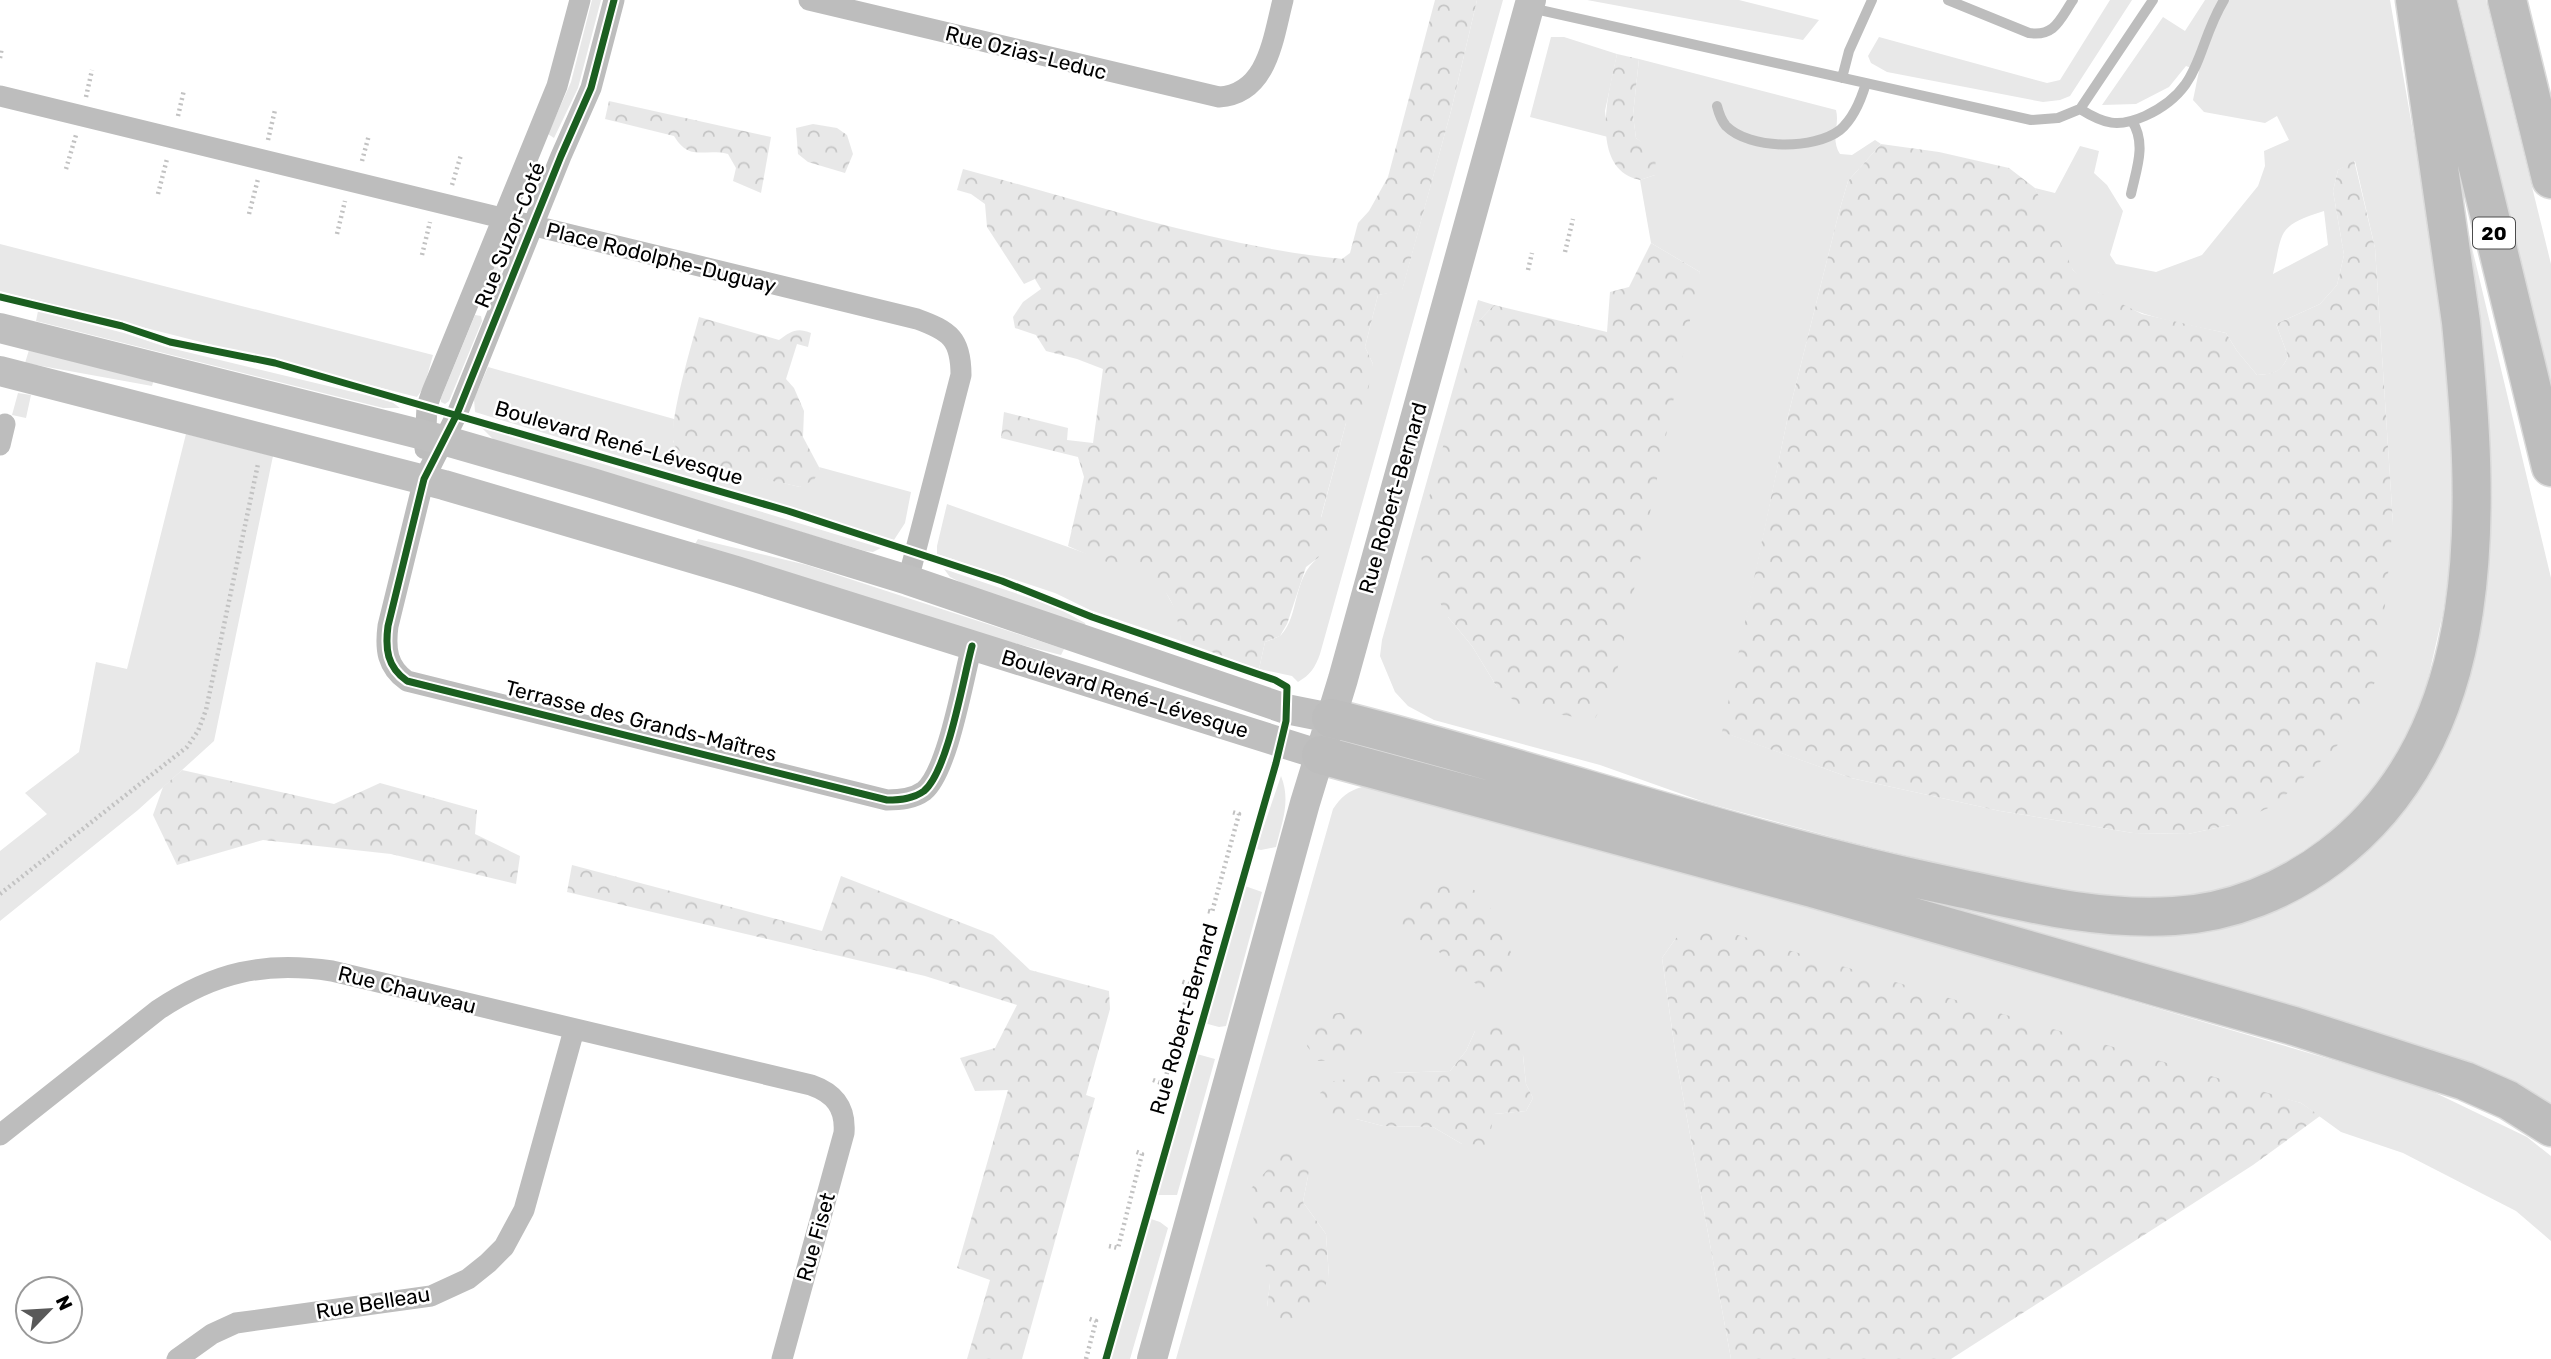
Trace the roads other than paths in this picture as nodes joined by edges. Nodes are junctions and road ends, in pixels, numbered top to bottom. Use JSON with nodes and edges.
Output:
{"nodes":[{"id":1,"x":580,"y":0,"type":"edge"},
{"id":2,"x":614,"y":0,"type":"edge"},
{"id":3,"x":808,"y":0,"type":"edge"},
{"id":4,"x":1283,"y":0,"type":"edge"},
{"id":5,"x":1872,"y":0,"type":"edge"},
{"id":6,"x":1948,"y":0,"type":"edge"},
{"id":7,"x":2073,"y":0,"type":"edge"},
{"id":8,"x":2153,"y":0,"type":"edge"},
{"id":9,"x":2224,"y":0,"type":"edge"},
{"id":10,"x":2415,"y":0,"type":"edge"},
{"id":11,"x":2437,"y":0,"type":"edge"},
{"id":12,"x":2507,"y":0,"type":"edge"},
{"id":13,"x":1530,"y":4,"type":"edge"},
{"id":14,"x":2522,"y":59,"type":"junction"},
{"id":15,"x":1842,"y":78,"type":"junction"},
{"id":16,"x":1866,"y":83,"type":"junction"},
{"id":17,"x":0,"y":96,"type":"edge"},
{"id":18,"x":1717,"y":106,"type":"dead end"},
{"id":19,"x":2080,"y":109,"type":"junction"},
{"id":20,"x":2132,"y":121,"type":"junction"},
{"id":21,"x":2551,"y":135,"type":"edge"},
{"id":22,"x":534,"y":144,"type":"junction"},
{"id":23,"x":561,"y":156,"type":"junction"},
{"id":24,"x":2551,"y":179,"type":"edge"},
{"id":25,"x":2131,"y":194,"type":"dead end"},
{"id":26,"x":503,"y":220,"type":"junction"},
{"id":27,"x":534,"y":227,"type":"junction"},
{"id":28,"x":470,"y":300,"type":"junction"},
{"id":29,"x":498,"y":311,"type":"junction"},
{"id":30,"x":0,"y":328,"type":"edge"},
{"id":31,"x":0,"y":371,"type":"edge"},
{"id":32,"x":434,"y":437,"type":"junction"},
{"id":33,"x":2551,"y":467,"type":"edge"},
{"id":34,"x":424,"y":479,"type":"junction"},
{"id":35,"x":908,"y":580,"type":"junction"},
{"id":36,"x":972,"y":646,"type":"junction"},
{"id":37,"x":1331,"y":718,"type":"junction"},
{"id":38,"x":1321,"y":755,"type":"junction"},
{"id":39,"x":574,"y":1030,"type":"junction"},
{"id":40,"x":844,"y":1114,"type":"joint"},
{"id":41,"x":2551,"y":1127,"type":"edge"},
{"id":42,"x":0,"y":1135,"type":"edge"},
{"id":43,"x":177,"y":1359,"type":"edge"},
{"id":44,"x":782,"y":1359,"type":"edge"},
{"id":45,"x":1153,"y":1359,"type":"edge"}],
"edges":[{"from":1,"to":22,"type":"street","name":"Rue Suzor-Coté"},
{"from":2,"to":23,"type":"street","name":"Rue Suzor-Coté"},
{"from":3,"to":4,"type":"street","name":"Rue Ozias-Leduc"},
{"from":5,"to":15,"type":"lane"},
{"from":6,"to":7,"type":"lane"},
{"from":8,"to":19,"type":"lane"},
{"from":9,"to":20,"type":"lane"},
{"from":10,"to":37,"type":"highway"},
{"from":11,"to":33,"type":"highway","number":"20"},
{"from":12,"to":14,"type":"highway"},
{"from":13,"to":15,"type":"lane"},
{"from":13,"to":37,"type":"main road","name":"Rue Robert-Bernard"},
{"from":14,"to":21,"type":"highway"},
{"from":14,"to":24,"type":"highway"},
{"from":15,"to":16,"type":"lane"},
{"from":16,"to":18,"type":"lane"},
{"from":16,"to":19,"type":"lane"},
{"from":17,"to":26,"type":"street","name":"Place Rodolphe-Duguay"},
{"from":19,"to":20,"type":"lane"},
{"from":20,"to":25,"type":"lane"},
{"from":22,"to":23,"type":"street","name":"Rue Suzor-Coté"},
{"from":22,"to":26,"type":"street","name":"Rue Suzor-Coté"},
{"from":23,"to":27,"type":"street","name":"Rue Suzor-Coté"},
{"from":26,"to":27,"type":"street","name":"Place Rodolphe-Duguay"},
{"from":26,"to":28,"type":"street","name":"Rue Suzor-Coté"},
{"from":27,"to":29,"type":"street","name":"Rue Suzor-Coté"},
{"from":27,"to":35,"type":"street","name":"Place Rodolphe-Duguay"},
{"from":28,"to":29,"type":"street","name":"Rue Suzor-Coté"},
{"from":28,"to":32,"type":"street","name":"Rue Suzor-Coté"},
{"from":29,"to":32,"type":"street","name":"Rue Suzor-Coté"},
{"from":30,"to":32,"type":"main road","name":"Boulevard René-Lévesque"},
{"from":31,"to":34,"type":"main road","name":"Boulevard René-Lévesque"},
{"from":32,"to":34,"type":"street","name":"Rue Suzor-Coté"},
{"from":32,"to":35,"type":"main road","name":"Boulevard René-Lévesque"},
{"from":34,"to":36,"type":"main road","name":"Boulevard René-Lévesque"},
{"from":34,"to":36,"type":"street","name":"Terrasse des Grands-Maîtres"},
{"from":35,"to":37,"type":"main road","name":"Boulevard René-Lévesque"},
{"from":36,"to":38,"type":"main road","name":"Boulevard René-Lévesque"},
{"from":37,"to":38,"type":"main road","name":"Rue Robert-Bernard"},
{"from":38,"to":41,"type":"highway"},
{"from":38,"to":45,"type":"main road","name":"Rue Robert-Bernard"},
{"from":39,"to":40,"type":"street","name":"Rue Chauveau"},
{"from":39,"to":42,"type":"street","name":"Rue Chauveau"},
{"from":39,"to":43,"type":"street","name":"Rue Belleau"},
{"from":40,"to":44,"type":"street","name":"Rue Fiset"}]}
